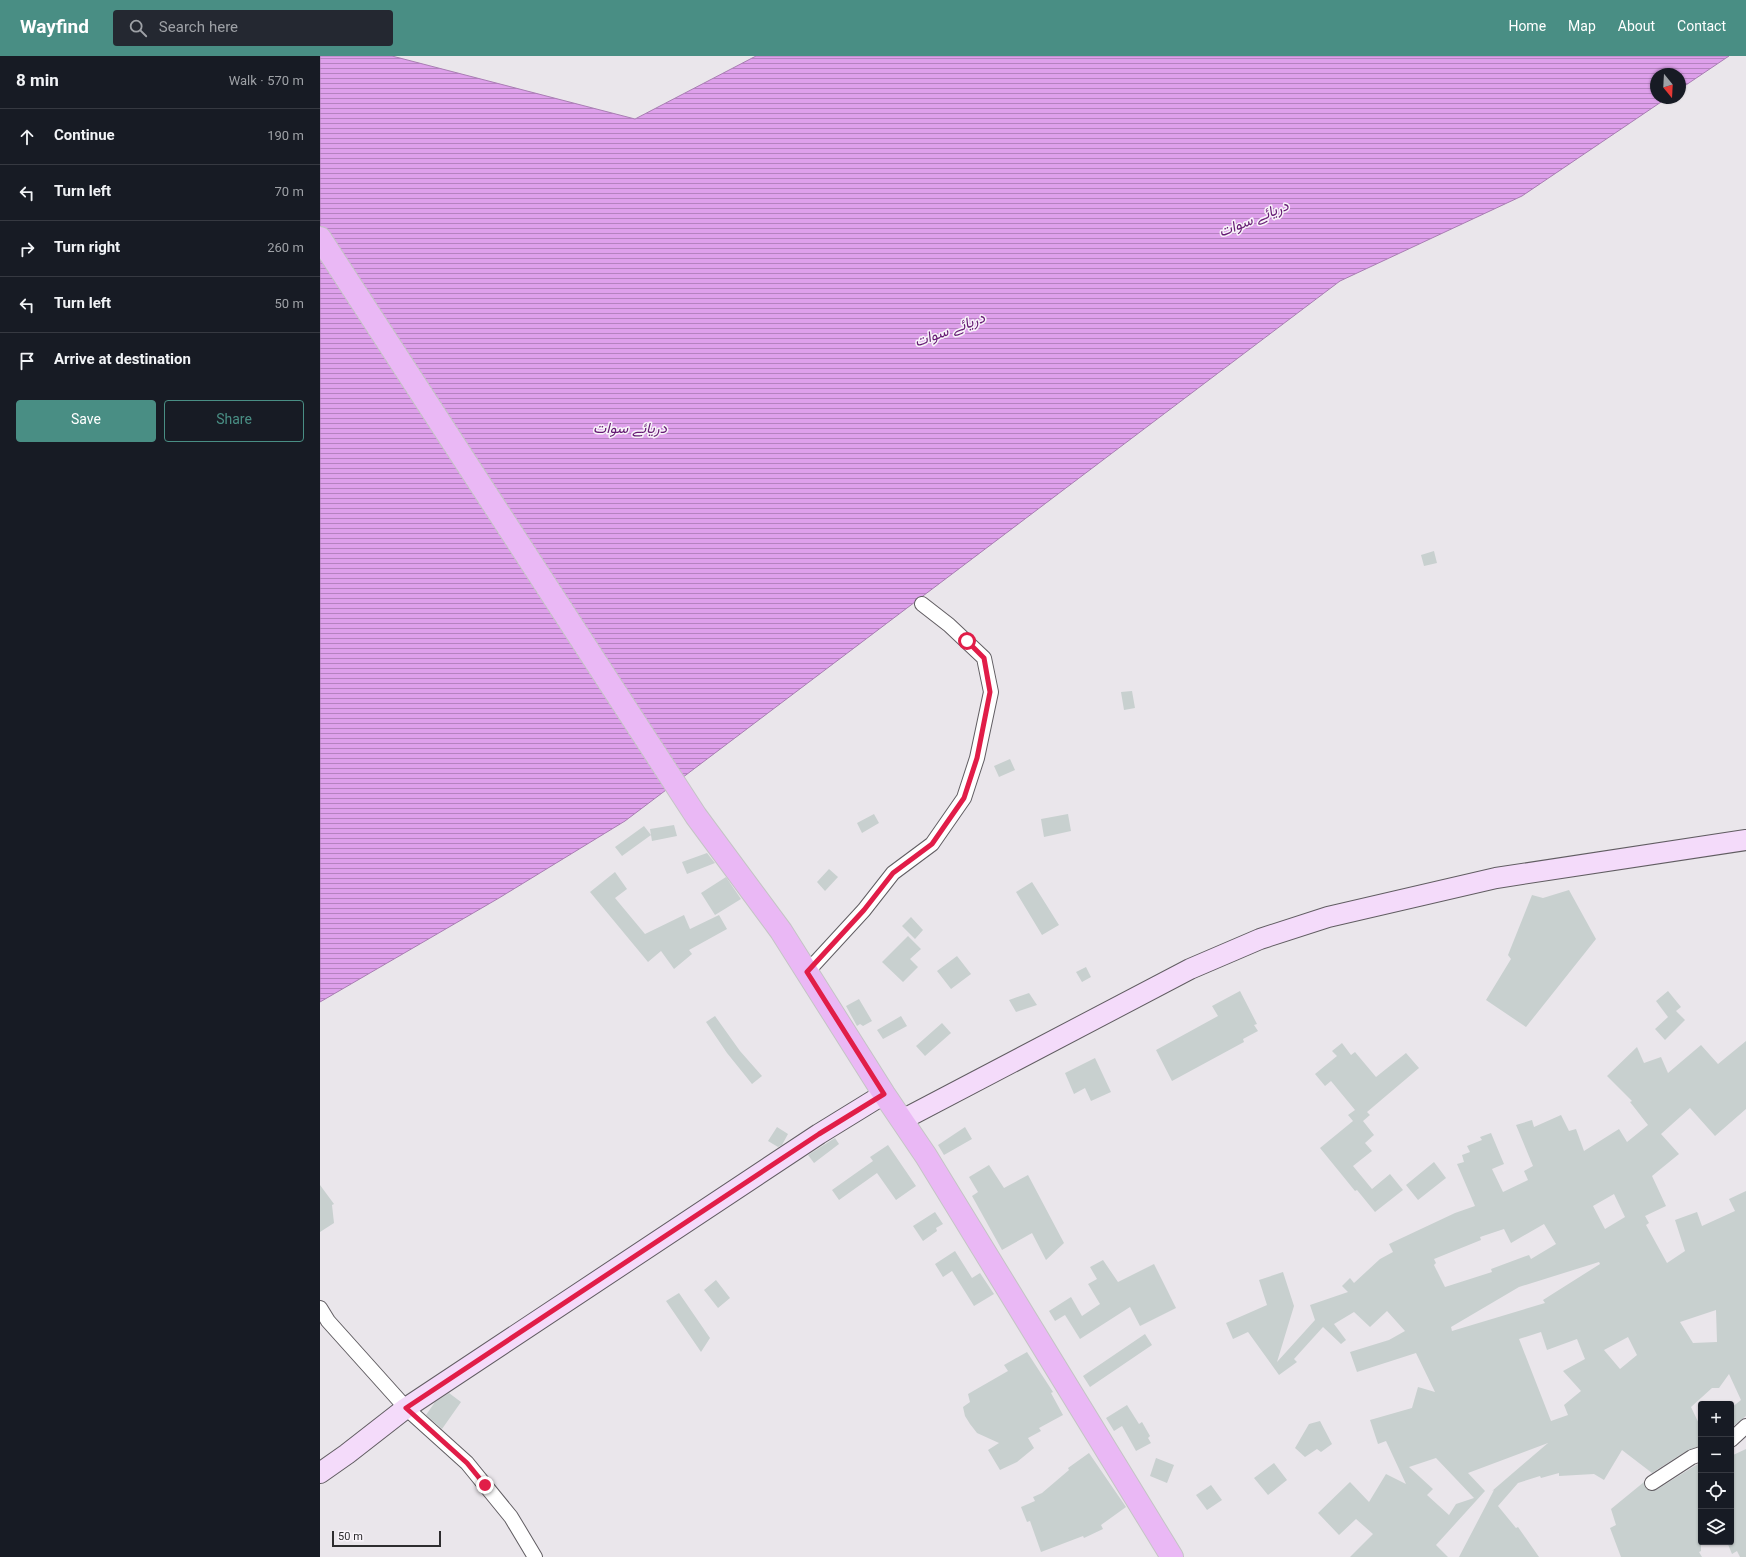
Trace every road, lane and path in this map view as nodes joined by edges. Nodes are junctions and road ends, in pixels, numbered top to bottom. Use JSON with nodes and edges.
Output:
{"nodes":[{"id":1,"x":320,"y":238,"type":"edge"},
{"id":2,"x":922,"y":604,"type":"dead end"},
{"id":3,"x":1746,"y":840,"type":"edge"},
{"id":4,"x":807,"y":972,"type":"junction"},
{"id":5,"x":884,"y":1094,"type":"junction"},
{"id":6,"x":902,"y":1120,"type":"junction"},
{"id":7,"x":320,"y":1308,"type":"edge"},
{"id":8,"x":406,"y":1408,"type":"junction"},
{"id":9,"x":1746,"y":1426,"type":"edge"},
{"id":10,"x":1734,"y":1437,"type":"edge"},
{"id":11,"x":1698,"y":1455,"type":"edge"},
{"id":12,"x":320,"y":1473,"type":"edge"},
{"id":13,"x":1652,"y":1483,"type":"dead end"},
{"id":14,"x":535,"y":1557,"type":"edge"},
{"id":15,"x":1172,"y":1557,"type":"edge"}],
"edges":[{"from":1,"to":4,"type":"main road"},
{"from":2,"to":4,"type":"street"},
{"from":3,"to":6,"type":"main road"},
{"from":4,"to":5,"type":"main road"},
{"from":5,"to":6,"type":"main road"},
{"from":5,"to":8,"type":"main road"},
{"from":6,"to":15,"type":"main road"},
{"from":7,"to":8,"type":"street"},
{"from":8,"to":12,"type":"main road"},
{"from":8,"to":14,"type":"street"},
{"from":9,"to":10,"type":"street"},
{"from":11,"to":13,"type":"street"}]}
